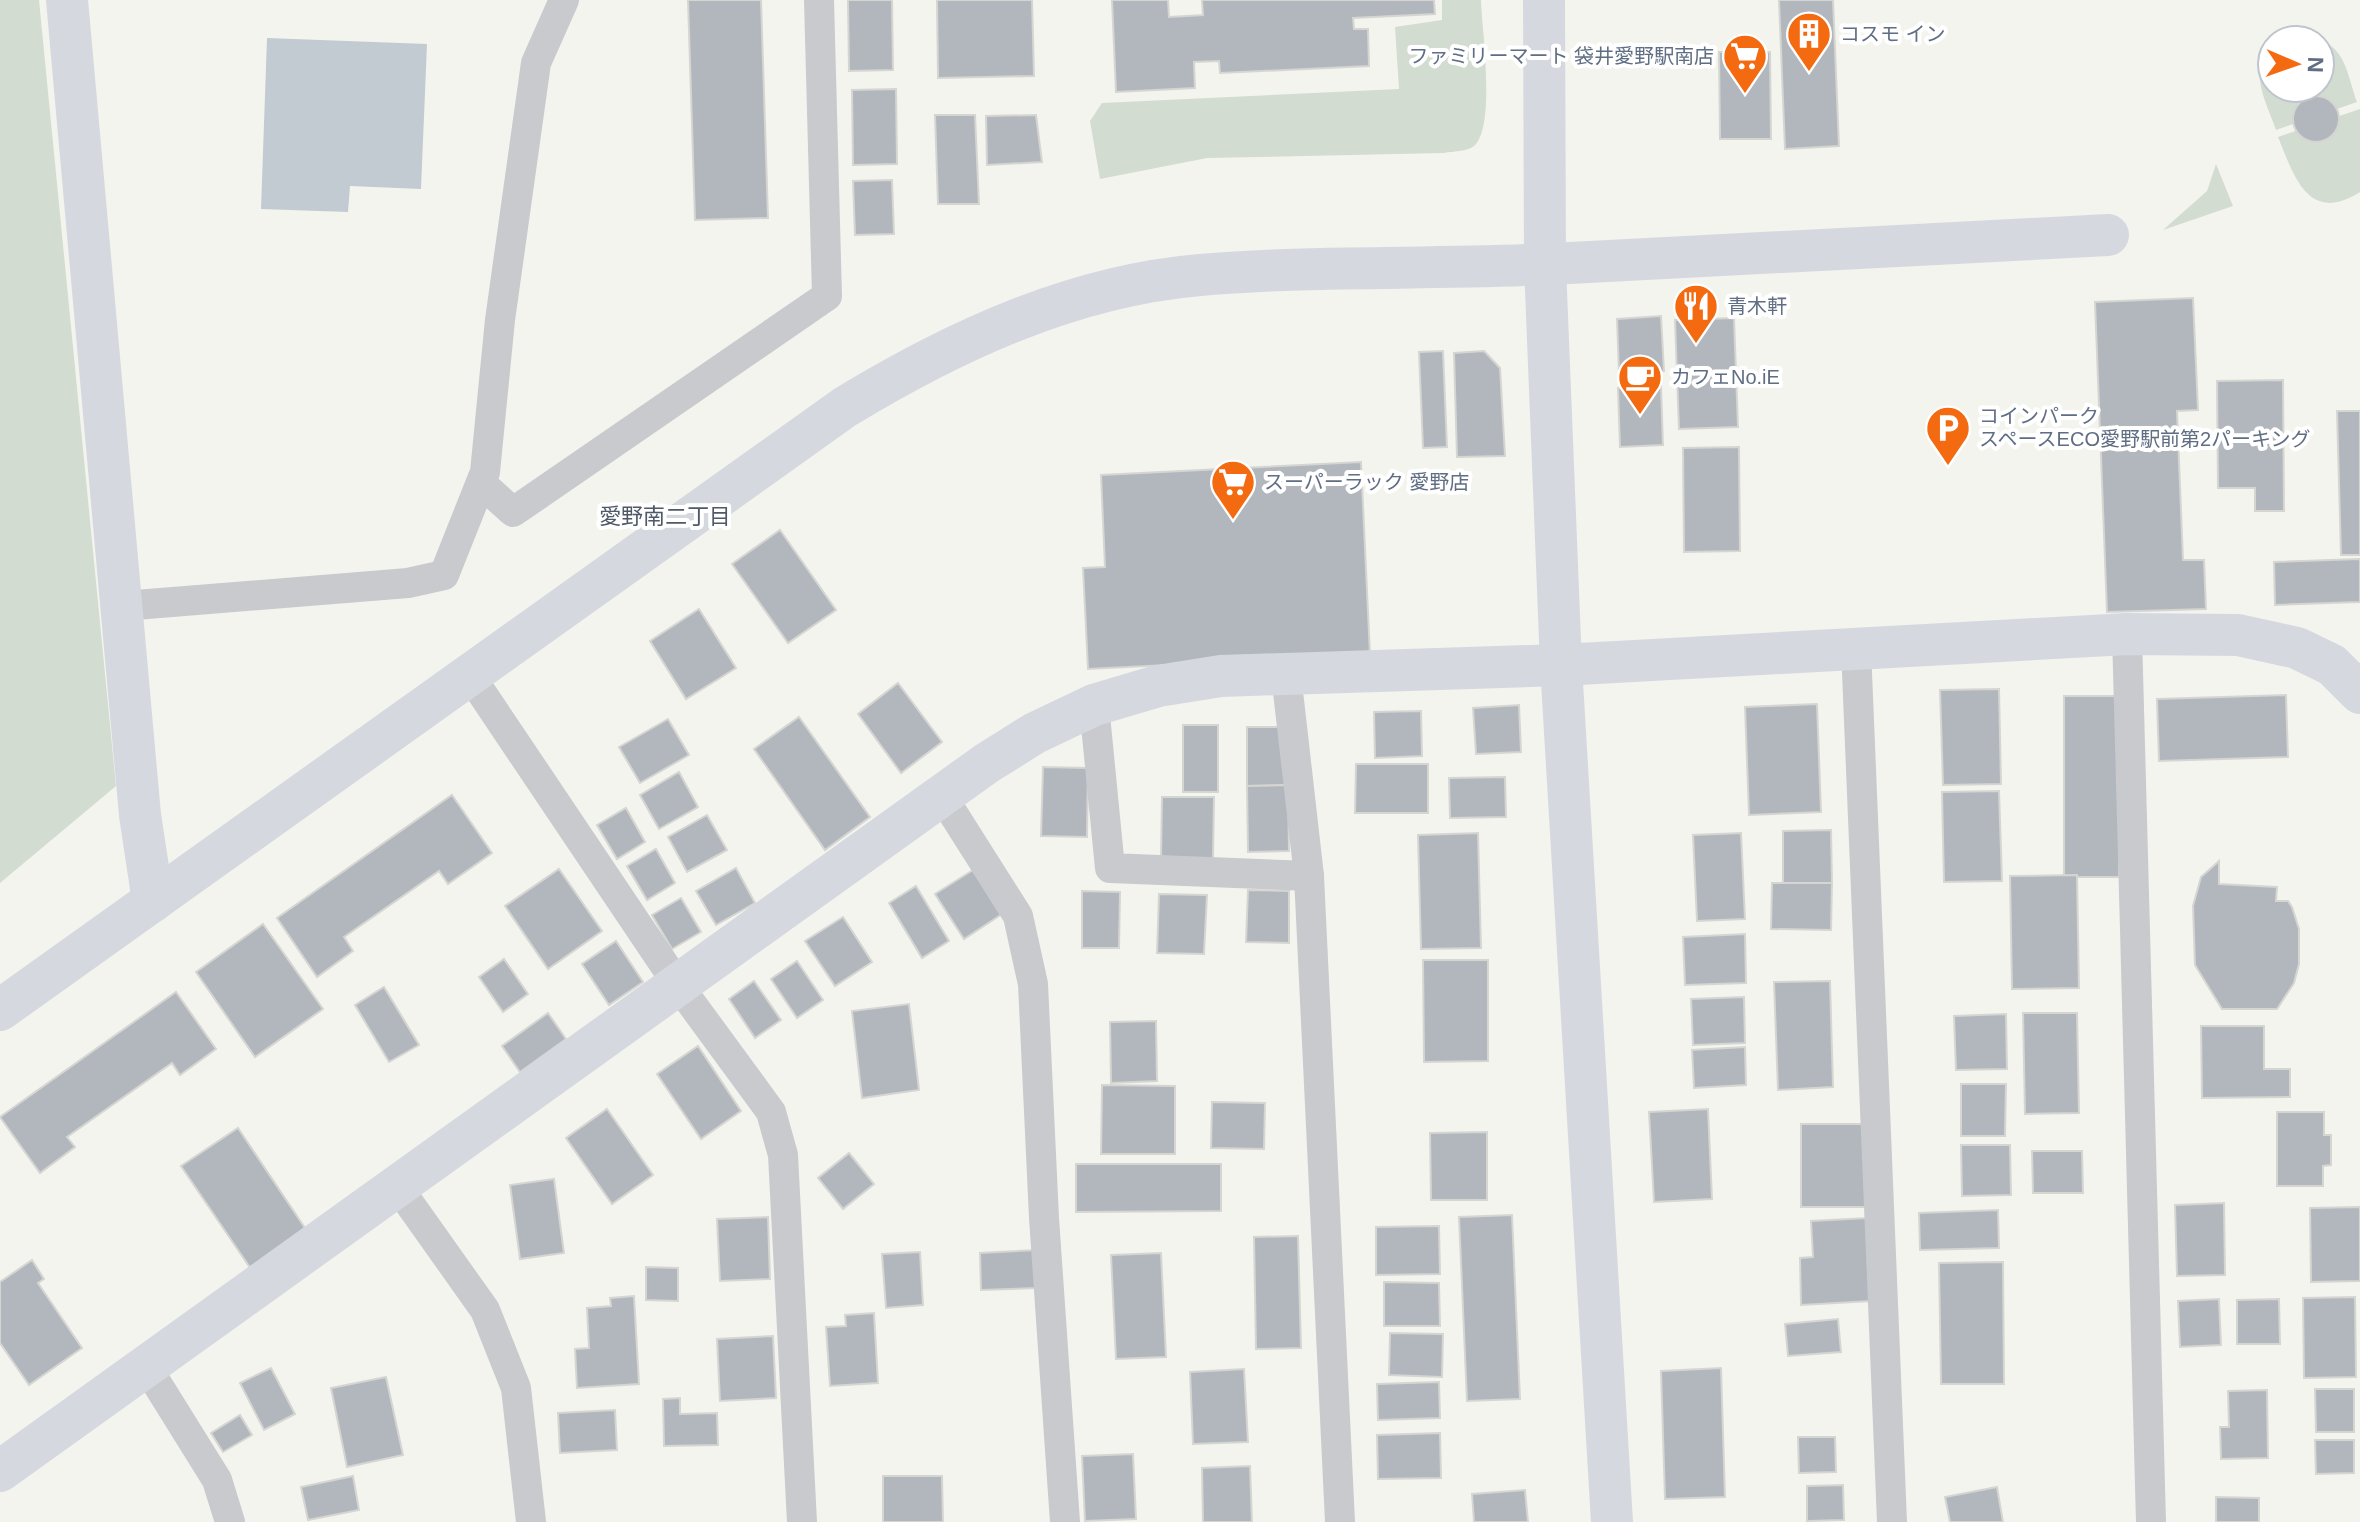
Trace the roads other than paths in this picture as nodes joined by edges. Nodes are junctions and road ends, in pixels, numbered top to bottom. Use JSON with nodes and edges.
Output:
{"nodes":[{"id":1,"x":67,"y":0,"type":"edge"},
{"id":2,"x":819,"y":0,"type":"edge"},
{"id":3,"x":1544,"y":0,"type":"edge"},
{"id":4,"x":561,"y":1,"type":"edge"},
{"id":5,"x":2108,"y":235,"type":"dead end"},
{"id":6,"x":1545,"y":265,"type":"junction"},
{"id":7,"x":481,"y":483,"type":"junction"},
{"id":8,"x":123,"y":606,"type":"junction"},
{"id":9,"x":2127,"y":634,"type":"junction"},
{"id":10,"x":1856,"y":648,"type":"junction"},
{"id":11,"x":1561,"y":665,"type":"junction"},
{"id":12,"x":469,"y":674,"type":"junction"},
{"id":13,"x":1286,"y":674,"type":"junction"},
{"id":14,"x":2360,"y":693,"type":"edge"},
{"id":15,"x":1094,"y":705,"type":"junction"},
{"id":16,"x":942,"y":796,"type":"junction"},
{"id":17,"x":1309,"y":876,"type":"junction"},
{"id":18,"x":153,"y":901,"type":"junction"},
{"id":19,"x":678,"y":985,"type":"junction"},
{"id":20,"x":0,"y":1010,"type":"edge"},
{"id":21,"x":397,"y":1186,"type":"junction"},
{"id":22,"x":146,"y":1366,"type":"junction"},
{"id":23,"x":0,"y":1471,"type":"edge"},
{"id":24,"x":230,"y":1522,"type":"edge"},
{"id":25,"x":531,"y":1522,"type":"edge"},
{"id":26,"x":802,"y":1522,"type":"edge"},
{"id":27,"x":1065,"y":1522,"type":"edge"},
{"id":28,"x":1340,"y":1522,"type":"edge"},
{"id":29,"x":1612,"y":1522,"type":"edge"},
{"id":30,"x":1892,"y":1522,"type":"edge"},
{"id":31,"x":2151,"y":1522,"type":"edge"}],
"edges":[{"from":1,"to":8,"type":"street"},
{"from":2,"to":7,"type":"street"},
{"from":3,"to":6,"type":"street"},
{"from":4,"to":7,"type":"street"},
{"from":5,"to":6,"type":"street"},
{"from":6,"to":11,"type":"street"},
{"from":6,"to":12,"type":"street"},
{"from":7,"to":8,"type":"street"},
{"from":8,"to":18,"type":"street"},
{"from":9,"to":10,"type":"street"},
{"from":9,"to":14,"type":"street"},
{"from":9,"to":31,"type":"street"},
{"from":10,"to":11,"type":"street"},
{"from":10,"to":30,"type":"street"},
{"from":11,"to":13,"type":"street"},
{"from":11,"to":29,"type":"street"},
{"from":12,"to":18,"type":"street"},
{"from":12,"to":19,"type":"street"},
{"from":13,"to":15,"type":"street"},
{"from":13,"to":17,"type":"street"},
{"from":15,"to":16,"type":"street"},
{"from":15,"to":17,"type":"street"},
{"from":16,"to":19,"type":"street"},
{"from":16,"to":27,"type":"street"},
{"from":17,"to":28,"type":"street"},
{"from":18,"to":20,"type":"street"},
{"from":19,"to":21,"type":"street"},
{"from":19,"to":26,"type":"street"},
{"from":21,"to":22,"type":"street"},
{"from":21,"to":25,"type":"street"},
{"from":22,"to":23,"type":"street"},
{"from":22,"to":24,"type":"street"}]}
